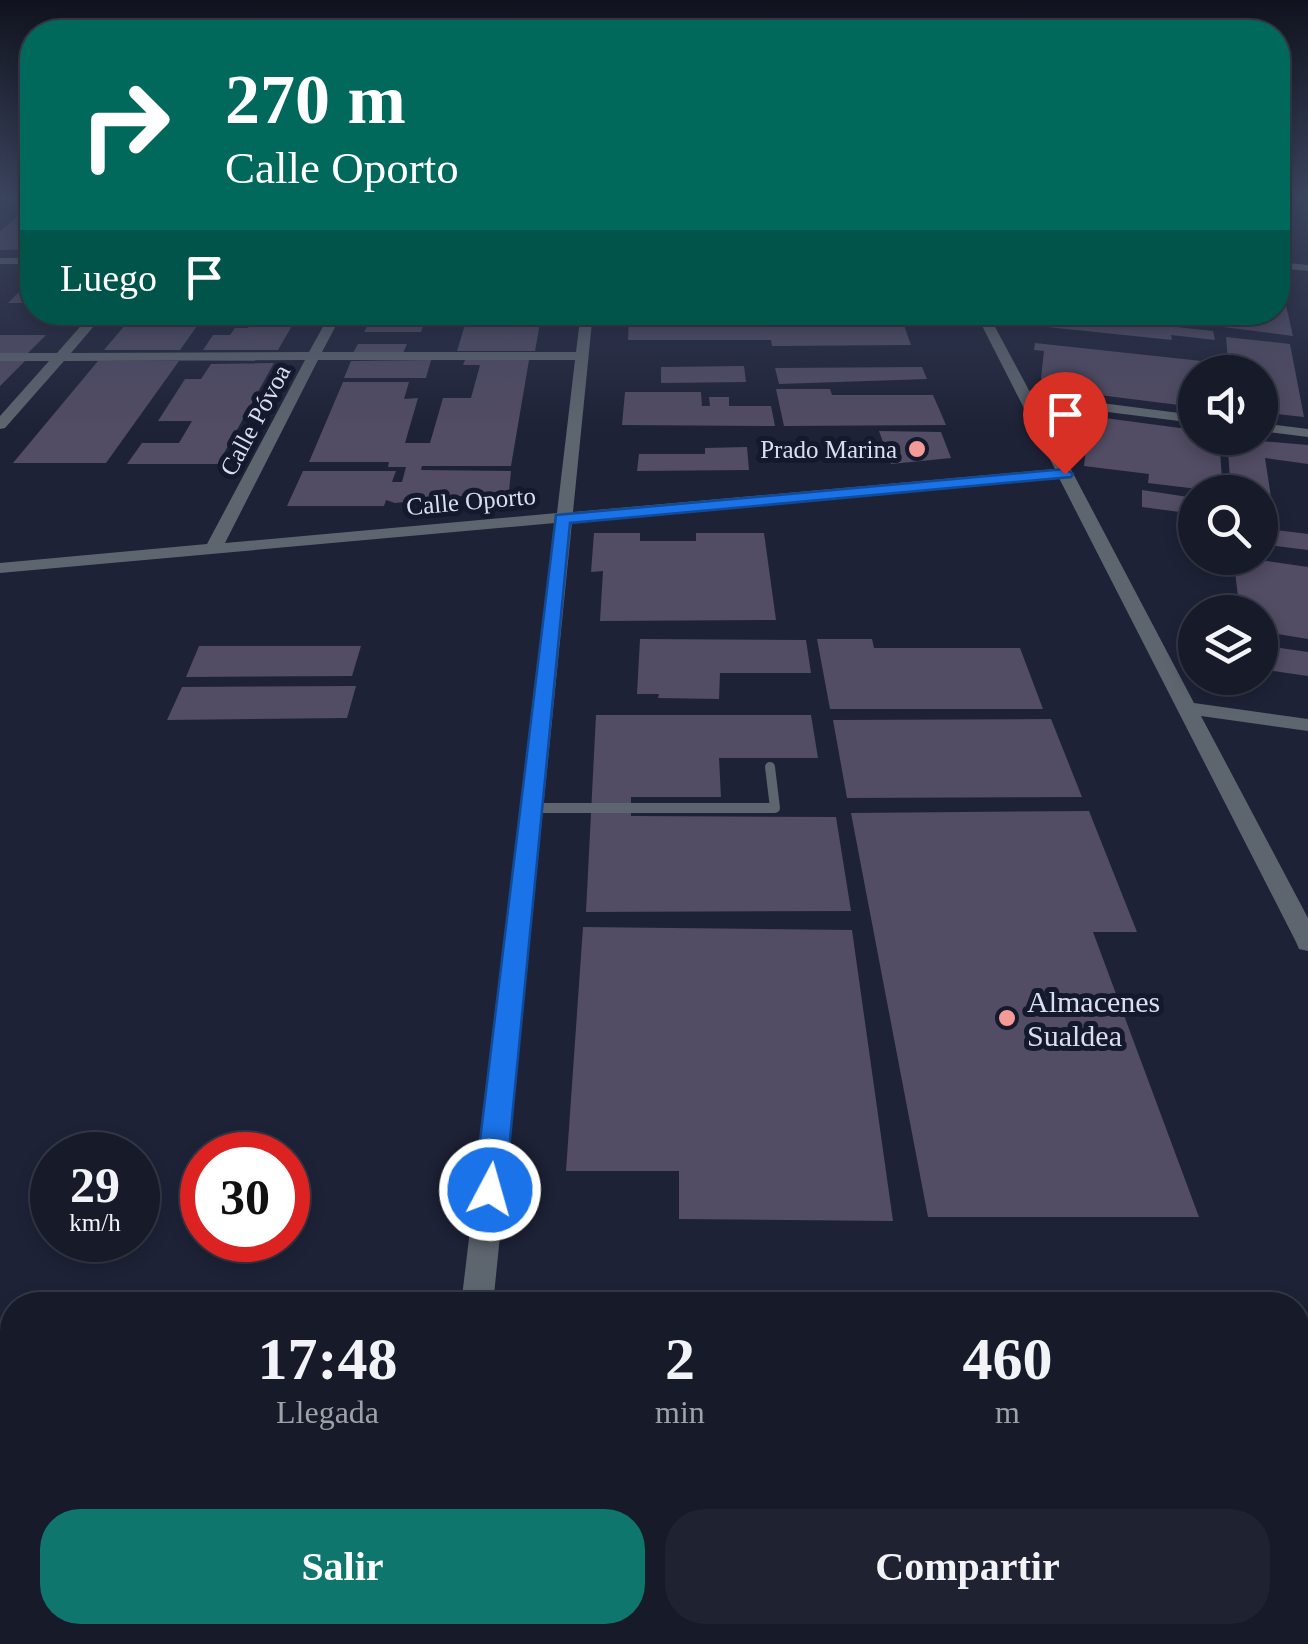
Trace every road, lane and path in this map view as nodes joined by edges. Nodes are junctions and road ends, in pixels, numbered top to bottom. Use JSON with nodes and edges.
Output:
{"nodes":[{"id":1,"x":89,"y":325,"type":"edge"},
{"id":2,"x":330,"y":325,"type":"edge"},
{"id":3,"x":586,"y":325,"type":"edge"},
{"id":4,"x":988,"y":325,"type":"edge"},
{"id":5,"x":582,"y":356,"type":"junction"},
{"id":6,"x":0,"y":357,"type":"edge"},
{"id":7,"x":61,"y":357,"type":"junction"},
{"id":8,"x":314,"y":357,"type":"junction"},
{"id":9,"x":1026,"y":398,"type":"junction"},
{"id":10,"x":1178,"y":417,"type":"edge"},
{"id":11,"x":0,"y":425,"type":"edge"},
{"id":12,"x":1278,"y":429,"type":"edge"},
{"id":13,"x":1308,"y":432,"type":"edge"},
{"id":14,"x":1065,"y":474,"type":"junction"},
{"id":15,"x":562,"y":518,"type":"junction"},
{"id":16,"x":213,"y":549,"type":"junction"},
{"id":17,"x":0,"y":568,"type":"edge"},
{"id":18,"x":1187,"y":708,"type":"junction"},
{"id":19,"x":1308,"y":725,"type":"edge"},
{"id":20,"x":770,"y":767,"type":"dead end"},
{"id":21,"x":531,"y":808,"type":"junction"},
{"id":22,"x":1308,"y":942,"type":"edge"},
{"id":23,"x":478,"y":1292,"type":"edge"}],
"edges":[{"from":1,"to":7,"type":"street"},
{"from":2,"to":8,"type":"street","name":"Calle Póvoa"},
{"from":3,"to":5,"type":"street"},
{"from":4,"to":9,"type":"street"},
{"from":5,"to":8,"type":"street"},
{"from":5,"to":15,"type":"street"},
{"from":6,"to":7,"type":"street"},
{"from":7,"to":8,"type":"street"},
{"from":7,"to":11,"type":"street"},
{"from":8,"to":16,"type":"street","name":"Calle Póvoa"},
{"from":9,"to":10,"type":"street"},
{"from":9,"to":14,"type":"street"},
{"from":12,"to":13,"type":"street"},
{"from":14,"to":15,"type":"street","name":"Calle Oporto"},
{"from":14,"to":18,"type":"street"},
{"from":15,"to":16,"type":"street","name":"Calle Oporto"},
{"from":15,"to":21,"type":"street"},
{"from":16,"to":17,"type":"street","name":"Calle Oporto"},
{"from":18,"to":19,"type":"street"},
{"from":18,"to":22,"type":"street"},
{"from":20,"to":21,"type":"lane"},
{"from":21,"to":23,"type":"street"}]}
